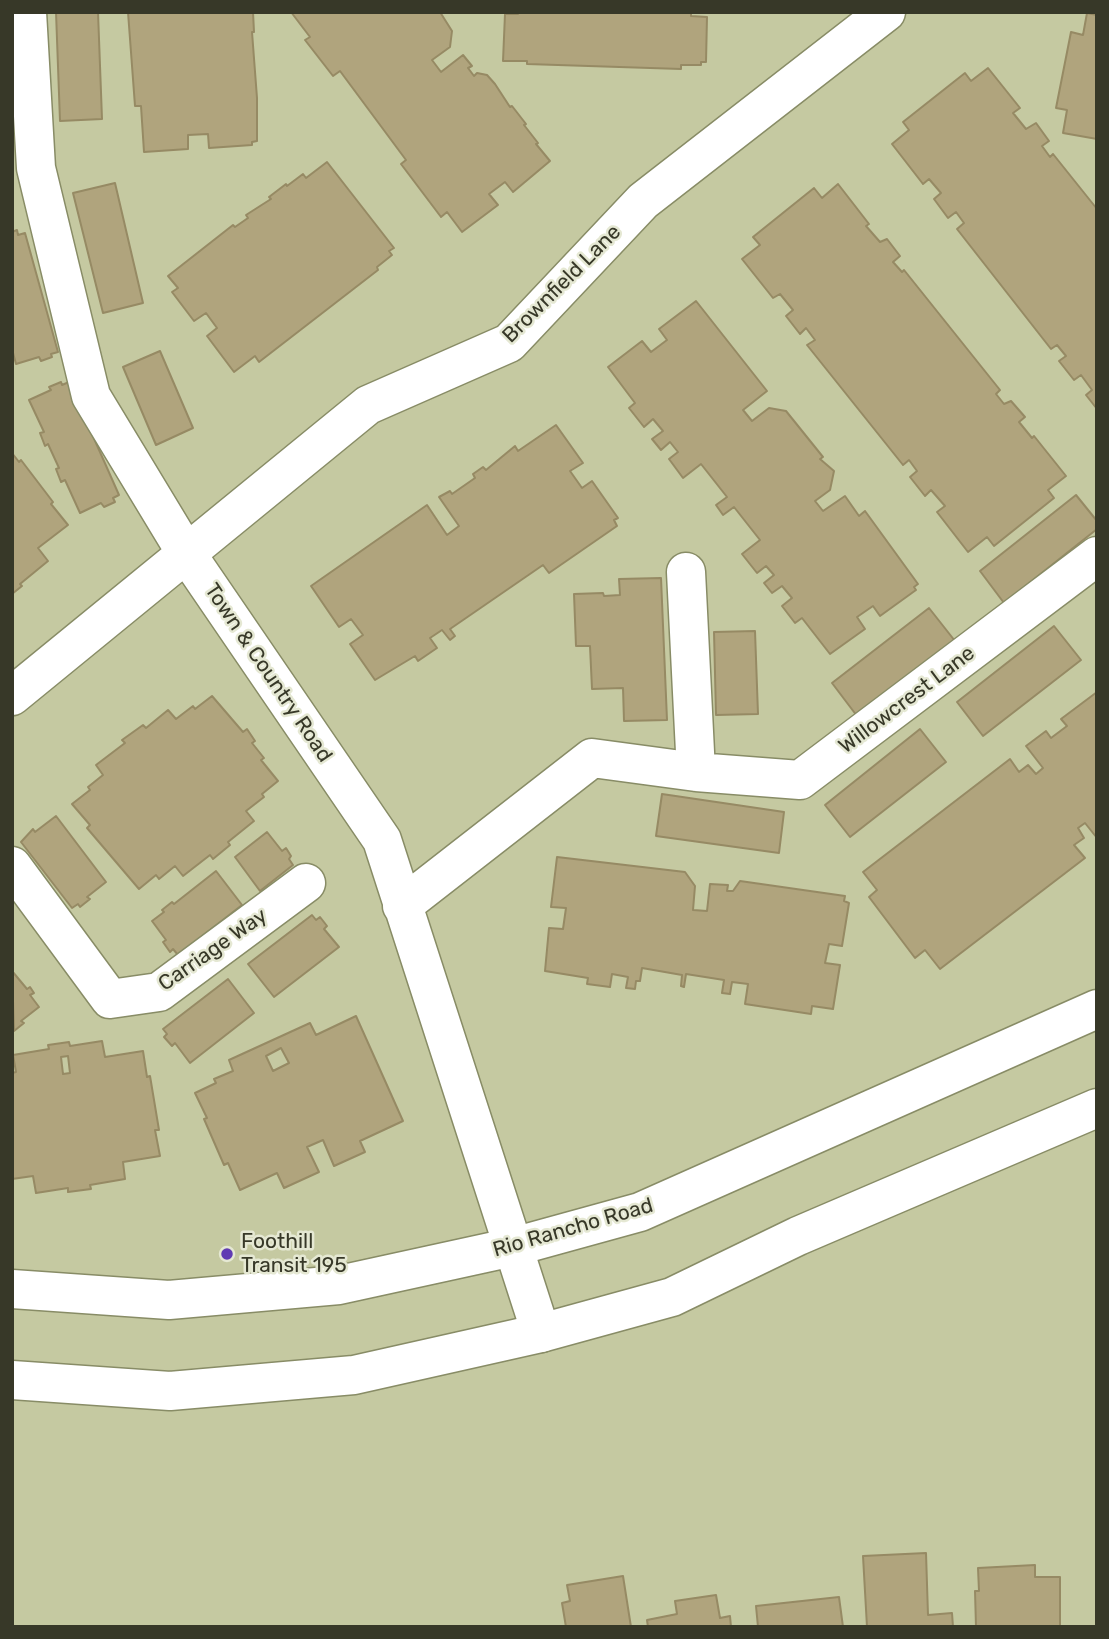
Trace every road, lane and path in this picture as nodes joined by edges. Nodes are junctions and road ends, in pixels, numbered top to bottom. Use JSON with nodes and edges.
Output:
{"nodes":[{"id":1,"x":27,"y":12,"type":"edge"},
{"id":2,"x":886,"y":12,"type":"edge"},
{"id":3,"x":186,"y":553,"type":"junction"},
{"id":4,"x":1097,"y":556,"type":"edge"},
{"id":5,"x":686,"y":572,"type":"dead end"},
{"id":6,"x":12,"y":696,"type":"edge"},
{"id":7,"x":696,"y":772,"type":"junction"},
{"id":8,"x":12,"y":866,"type":"edge"},
{"id":9,"x":306,"y":883,"type":"dead end"},
{"id":10,"x":402,"y":906,"type":"junction"},
{"id":11,"x":1097,"y":1009,"type":"edge"},
{"id":12,"x":1097,"y":1108,"type":"edge"},
{"id":13,"x":513,"y":1247,"type":"junction"},
{"id":14,"x":12,"y":1289,"type":"edge"},
{"id":15,"x":541,"y":1333,"type":"junction"},
{"id":16,"x":12,"y":1380,"type":"edge"}],
"edges":[{"from":1,"to":3,"type":"street","name":"Town & Country Road"},
{"from":2,"to":3,"type":"street","name":"Brownfield Lane"},
{"from":3,"to":6,"type":"street"},
{"from":3,"to":10,"type":"street","name":"Town & Country Road"},
{"from":4,"to":7,"type":"street","name":"Willowcrest Lane"},
{"from":5,"to":7,"type":"street"},
{"from":7,"to":10,"type":"street","name":"Willowcrest Lane"},
{"from":8,"to":9,"type":"street","name":"Carriage Way"},
{"from":10,"to":13,"type":"street","name":"Town & Country Road"},
{"from":11,"to":13,"type":"street","name":"Rio Rancho Road"},
{"from":12,"to":15,"type":"street"},
{"from":13,"to":14,"type":"street","name":"Rio Rancho Road"},
{"from":13,"to":15,"type":"street","name":"Town & Country Road"},
{"from":15,"to":16,"type":"street"}]}
